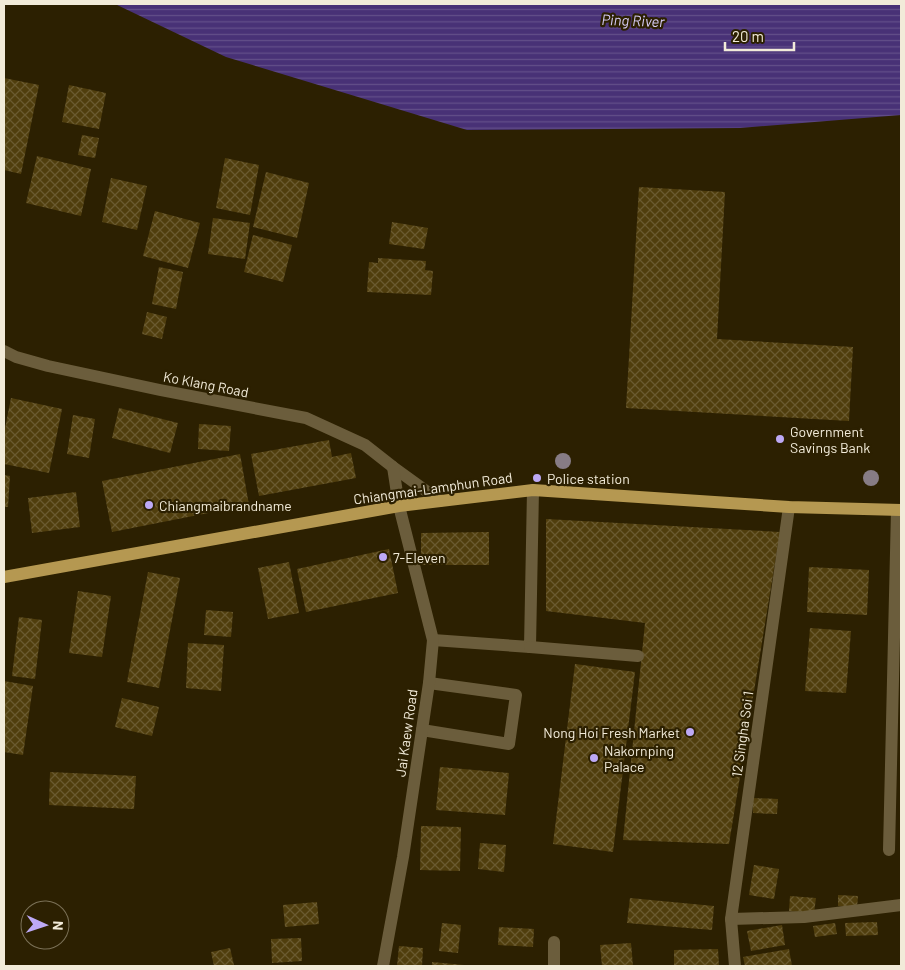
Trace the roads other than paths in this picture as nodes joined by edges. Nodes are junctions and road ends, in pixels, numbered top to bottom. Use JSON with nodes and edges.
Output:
{"nodes":[{"id":1,"x":4,"y":351,"type":"edge"},
{"id":2,"x":393,"y":467,"type":"junction"},
{"id":3,"x":533,"y":490,"type":"junction"},
{"id":4,"x":440,"y":501,"type":"junction"},
{"id":5,"x":399,"y":506,"type":"junction"},
{"id":6,"x":789,"y":507,"type":"junction"},
{"id":7,"x":899,"y":510,"type":"edge"},
{"id":8,"x":4,"y":577,"type":"edge"},
{"id":9,"x":434,"y":640,"type":"junction"},
{"id":10,"x":530,"y":648,"type":"junction"},
{"id":11,"x":638,"y":656,"type":"dead end"},
{"id":12,"x":429,"y":683,"type":"junction"},
{"id":13,"x":422,"y":730,"type":"junction"},
{"id":14,"x":889,"y":850,"type":"dead end"},
{"id":15,"x":901,"y":905,"type":"edge"},
{"id":16,"x":731,"y":919,"type":"junction"},
{"id":17,"x":554,"y":942,"type":"dead end"},
{"id":18,"x":383,"y":966,"type":"edge"},
{"id":19,"x":554,"y":966,"type":"edge"},
{"id":20,"x":735,"y":966,"type":"edge"}],
"edges":[{"from":1,"to":2,"type":"street","name":"Ko Klang Road"},
{"from":2,"to":4,"type":"street","name":"Ko Klang Road"},
{"from":2,"to":5,"type":"street"},
{"from":3,"to":4,"type":"main road","name":"Chiangmai-Lamphun Road"},
{"from":3,"to":6,"type":"main road","name":"Chiangmai-Lamphun Road"},
{"from":3,"to":10,"type":"street"},
{"from":4,"to":5,"type":"main road","name":"Chiangmai-Lamphun Road"},
{"from":5,"to":8,"type":"main road","name":"Chiangmai-Lamphun Road"},
{"from":5,"to":9,"type":"street","name":"Jai Kaew Road"},
{"from":6,"to":7,"type":"main road","name":"Chiangmai-Lamphun Road"},
{"from":6,"to":16,"type":"street","name":"12 Singha Soi 1"},
{"from":7,"to":14,"type":"street"},
{"from":9,"to":10,"type":"street"},
{"from":9,"to":12,"type":"street","name":"Jai Kaew Road"},
{"from":10,"to":11,"type":"street"},
{"from":12,"to":13,"type":"street","name":"Jai Kaew Road"},
{"from":12,"to":13,"type":"street"},
{"from":13,"to":18,"type":"street","name":"Jai Kaew Road"},
{"from":15,"to":16,"type":"street"},
{"from":16,"to":20,"type":"street","name":"12 Singha Soi 1"},
{"from":17,"to":19,"type":"street"}]}
